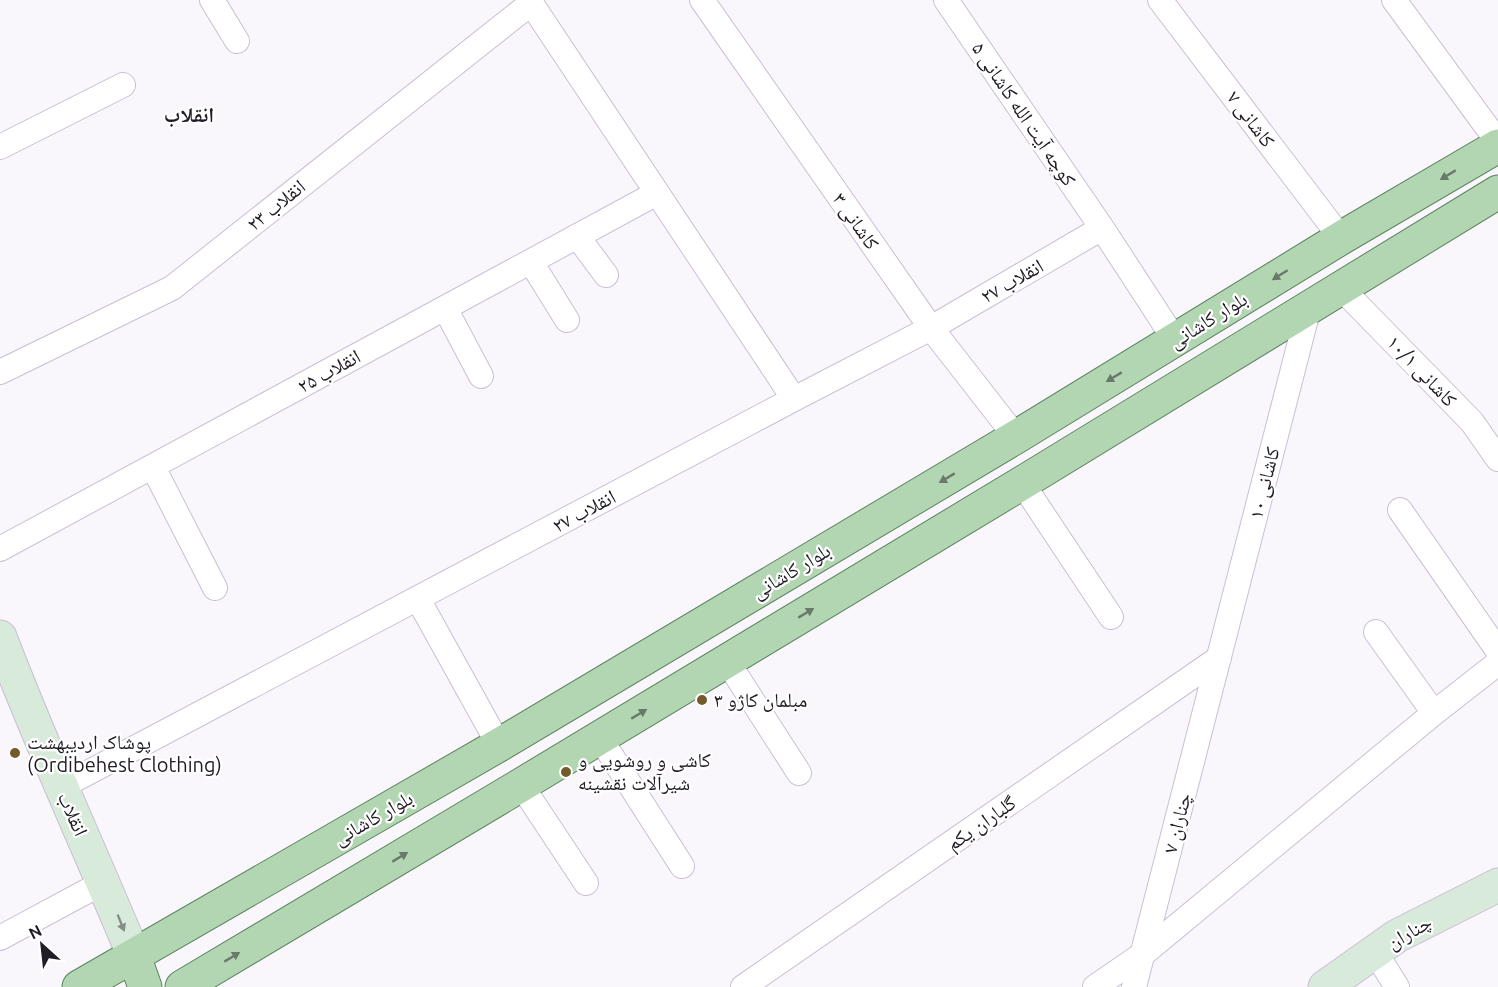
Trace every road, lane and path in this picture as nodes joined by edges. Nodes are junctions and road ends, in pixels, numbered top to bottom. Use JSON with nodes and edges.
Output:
{"nodes":[{"id":1,"x":212,"y":0,"type":"edge"},
{"id":2,"x":702,"y":0,"type":"edge"},
{"id":3,"x":946,"y":0,"type":"edge"},
{"id":4,"x":1160,"y":0,"type":"edge"},
{"id":5,"x":1394,"y":0,"type":"edge"},
{"id":6,"x":530,"y":2,"type":"edge"},
{"id":7,"x":237,"y":41,"type":"dead end"},
{"id":8,"x":123,"y":85,"type":"dead end"},
{"id":9,"x":1498,"y":144,"type":"edge"},
{"id":10,"x":0,"y":147,"type":"edge"},
{"id":11,"x":1498,"y":192,"type":"edge"},
{"id":12,"x":657,"y":193,"type":"junction"},
{"id":13,"x":1102,"y":228,"type":"junction"},
{"id":14,"x":577,"y":237,"type":"junction"},
{"id":15,"x":1341,"y":238,"type":"junction"},
{"id":16,"x":531,"y":262,"type":"junction"},
{"id":17,"x":606,"y":275,"type":"dead end"},
{"id":18,"x":1341,"y":288,"type":"junction"},
{"id":19,"x":1310,"y":307,"type":"junction"},
{"id":20,"x":445,"y":308,"type":"junction"},
{"id":21,"x":567,"y":320,"type":"dead end"},
{"id":22,"x":931,"y":328,"type":"junction"},
{"id":23,"x":1175,"y":340,"type":"junction"},
{"id":24,"x":0,"y":372,"type":"edge"},
{"id":25,"x":481,"y":376,"type":"dead end"},
{"id":26,"x":794,"y":399,"type":"junction"},
{"id":27,"x":1016,"y":437,"type":"junction"},
{"id":28,"x":1498,"y":459,"type":"edge"},
{"id":29,"x":153,"y":466,"type":"junction"},
{"id":30,"x":1022,"y":483,"type":"junction"},
{"id":31,"x":1400,"y":510,"type":"dead end"},
{"id":32,"x":0,"y":549,"type":"edge"},
{"id":33,"x":215,"y":588,"type":"dead end"},
{"id":34,"x":418,"y":599,"type":"junction"},
{"id":35,"x":1111,"y":617,"type":"dead end"},
{"id":36,"x":1376,"y":632,"type":"dead end"},
{"id":37,"x":0,"y":637,"type":"edge"},
{"id":38,"x":1498,"y":651,"type":"edge"},
{"id":39,"x":1219,"y":658,"type":"junction"},
{"id":40,"x":727,"y":661,"type":"junction"},
{"id":41,"x":1498,"y":663,"type":"edge"},
{"id":42,"x":10,"y":693,"type":"edge"},
{"id":43,"x":1434,"y":713,"type":"junction"},
{"id":44,"x":600,"y":738,"type":"junction"},
{"id":45,"x":499,"y":746,"type":"junction"},
{"id":46,"x":800,"y":773,"type":"dead end"},
{"id":47,"x":520,"y":785,"type":"junction"},
{"id":48,"x":61,"y":787,"type":"junction"},
{"id":49,"x":682,"y":866,"type":"dead end"},
{"id":50,"x":104,"y":882,"type":"junction"},
{"id":51,"x":586,"y":883,"type":"dead end"},
{"id":52,"x":1498,"y":886,"type":"edge"},
{"id":53,"x":0,"y":938,"type":"edge"},
{"id":54,"x":1375,"y":952,"type":"junction"},
{"id":55,"x":1143,"y":954,"type":"junction"},
{"id":56,"x":134,"y":956,"type":"junction"},
{"id":57,"x":79,"y":987,"type":"edge"},
{"id":58,"x":145,"y":987,"type":"edge"},
{"id":59,"x":182,"y":987,"type":"edge"},
{"id":60,"x":743,"y":987,"type":"edge"},
{"id":61,"x":1095,"y":987,"type":"edge"},
{"id":62,"x":1134,"y":987,"type":"edge"},
{"id":63,"x":1325,"y":987,"type":"edge"},
{"id":64,"x":1397,"y":987,"type":"edge"}],
"edges":[{"from":1,"to":7,"type":"street"},
{"from":2,"to":22,"type":"street","name":"۳ کاشانی"},
{"from":3,"to":13,"type":"street","name":"کوچه آیت الله کاشانی ۵"},
{"from":4,"to":15,"type":"street","name":"۷ کاشانی"},
{"from":5,"to":9,"type":"street"},
{"from":6,"to":12,"type":"street"},
{"from":6,"to":24,"type":"street","name":"انقلاب ۲۳"},
{"from":8,"to":10,"type":"street"},
{"from":9,"to":15,"type":"main road","name":"بلوار کاشانی","one_way":true},
{"from":11,"to":18,"type":"main road"},
{"from":12,"to":14,"type":"street","name":"انقلاب ۲۵"},
{"from":12,"to":26,"type":"street"},
{"from":13,"to":22,"type":"street","name":"انقلاب ۲۷"},
{"from":13,"to":23,"type":"street","name":"کوچه آیت الله کاشانی ۵"},
{"from":14,"to":16,"type":"street","name":"انقلاب ۲۵"},
{"from":14,"to":17,"type":"street"},
{"from":15,"to":23,"type":"main road","name":"بلوار کاشانی","one_way":true},
{"from":16,"to":20,"type":"street","name":"انقلاب ۲۵"},
{"from":16,"to":21,"type":"street"},
{"from":18,"to":19,"type":"main road"},
{"from":18,"to":28,"type":"street","name":"۱۰/۱ کاشانی"},
{"from":19,"to":30,"type":"main road"},
{"from":19,"to":39,"type":"street","name":"۱۰ کاشانی"},
{"from":20,"to":25,"type":"street"},
{"from":20,"to":29,"type":"street","name":"انقلاب ۲۵"},
{"from":22,"to":26,"type":"street","name":"انقلاب ۲۷"},
{"from":22,"to":27,"type":"street","name":"۳ کاشانی"},
{"from":23,"to":27,"type":"main road","name":"بلوار کاشانی","one_way":true},
{"from":26,"to":34,"type":"street","name":"انقلاب ۲۷"},
{"from":27,"to":45,"type":"main road","name":"بلوار کاشانی","one_way":true},
{"from":29,"to":32,"type":"street","name":"انقلاب ۲۵"},
{"from":29,"to":33,"type":"street"},
{"from":30,"to":35,"type":"street"},
{"from":40,"to":30,"type":"main road","one_way":true},
{"from":31,"to":38,"type":"street"},
{"from":34,"to":45,"type":"street"},
{"from":34,"to":48,"type":"street","name":"انقلاب ۲۷"},
{"from":36,"to":43,"type":"street"},
{"from":37,"to":42,"type":"street","name":"انقلاب"},
{"from":39,"to":55,"type":"street","name":"چناران ۷"},
{"from":39,"to":60,"type":"street","name":"گلباران یکم"},
{"from":44,"to":40,"type":"main road","one_way":true},
{"from":40,"to":46,"type":"street"},
{"from":41,"to":43,"type":"street"},
{"from":42,"to":48,"type":"street","name":"انقلاب"},
{"from":43,"to":55,"type":"street"},
{"from":44,"to":47,"type":"main road"},
{"from":44,"to":49,"type":"street"},
{"from":45,"to":56,"type":"main road","name":"بلوار کاشانی"},
{"from":47,"to":51,"type":"street"},
{"from":59,"to":47,"type":"main road","one_way":true},
{"from":48,"to":50,"type":"street","name":"انقلاب"},
{"from":50,"to":53,"type":"street"},
{"from":50,"to":56,"type":"street","name":"انقلاب","one_way":true},
{"from":52,"to":54,"type":"street","name":"چناران"},
{"from":54,"to":63,"type":"street","name":"چناران"},
{"from":54,"to":64,"type":"street"},
{"from":55,"to":61,"type":"street"},
{"from":55,"to":62,"type":"street","name":"چناران ۷"},
{"from":56,"to":57,"type":"main road","name":"بلوار کاشانی"},
{"from":56,"to":58,"type":"main road"}]}
